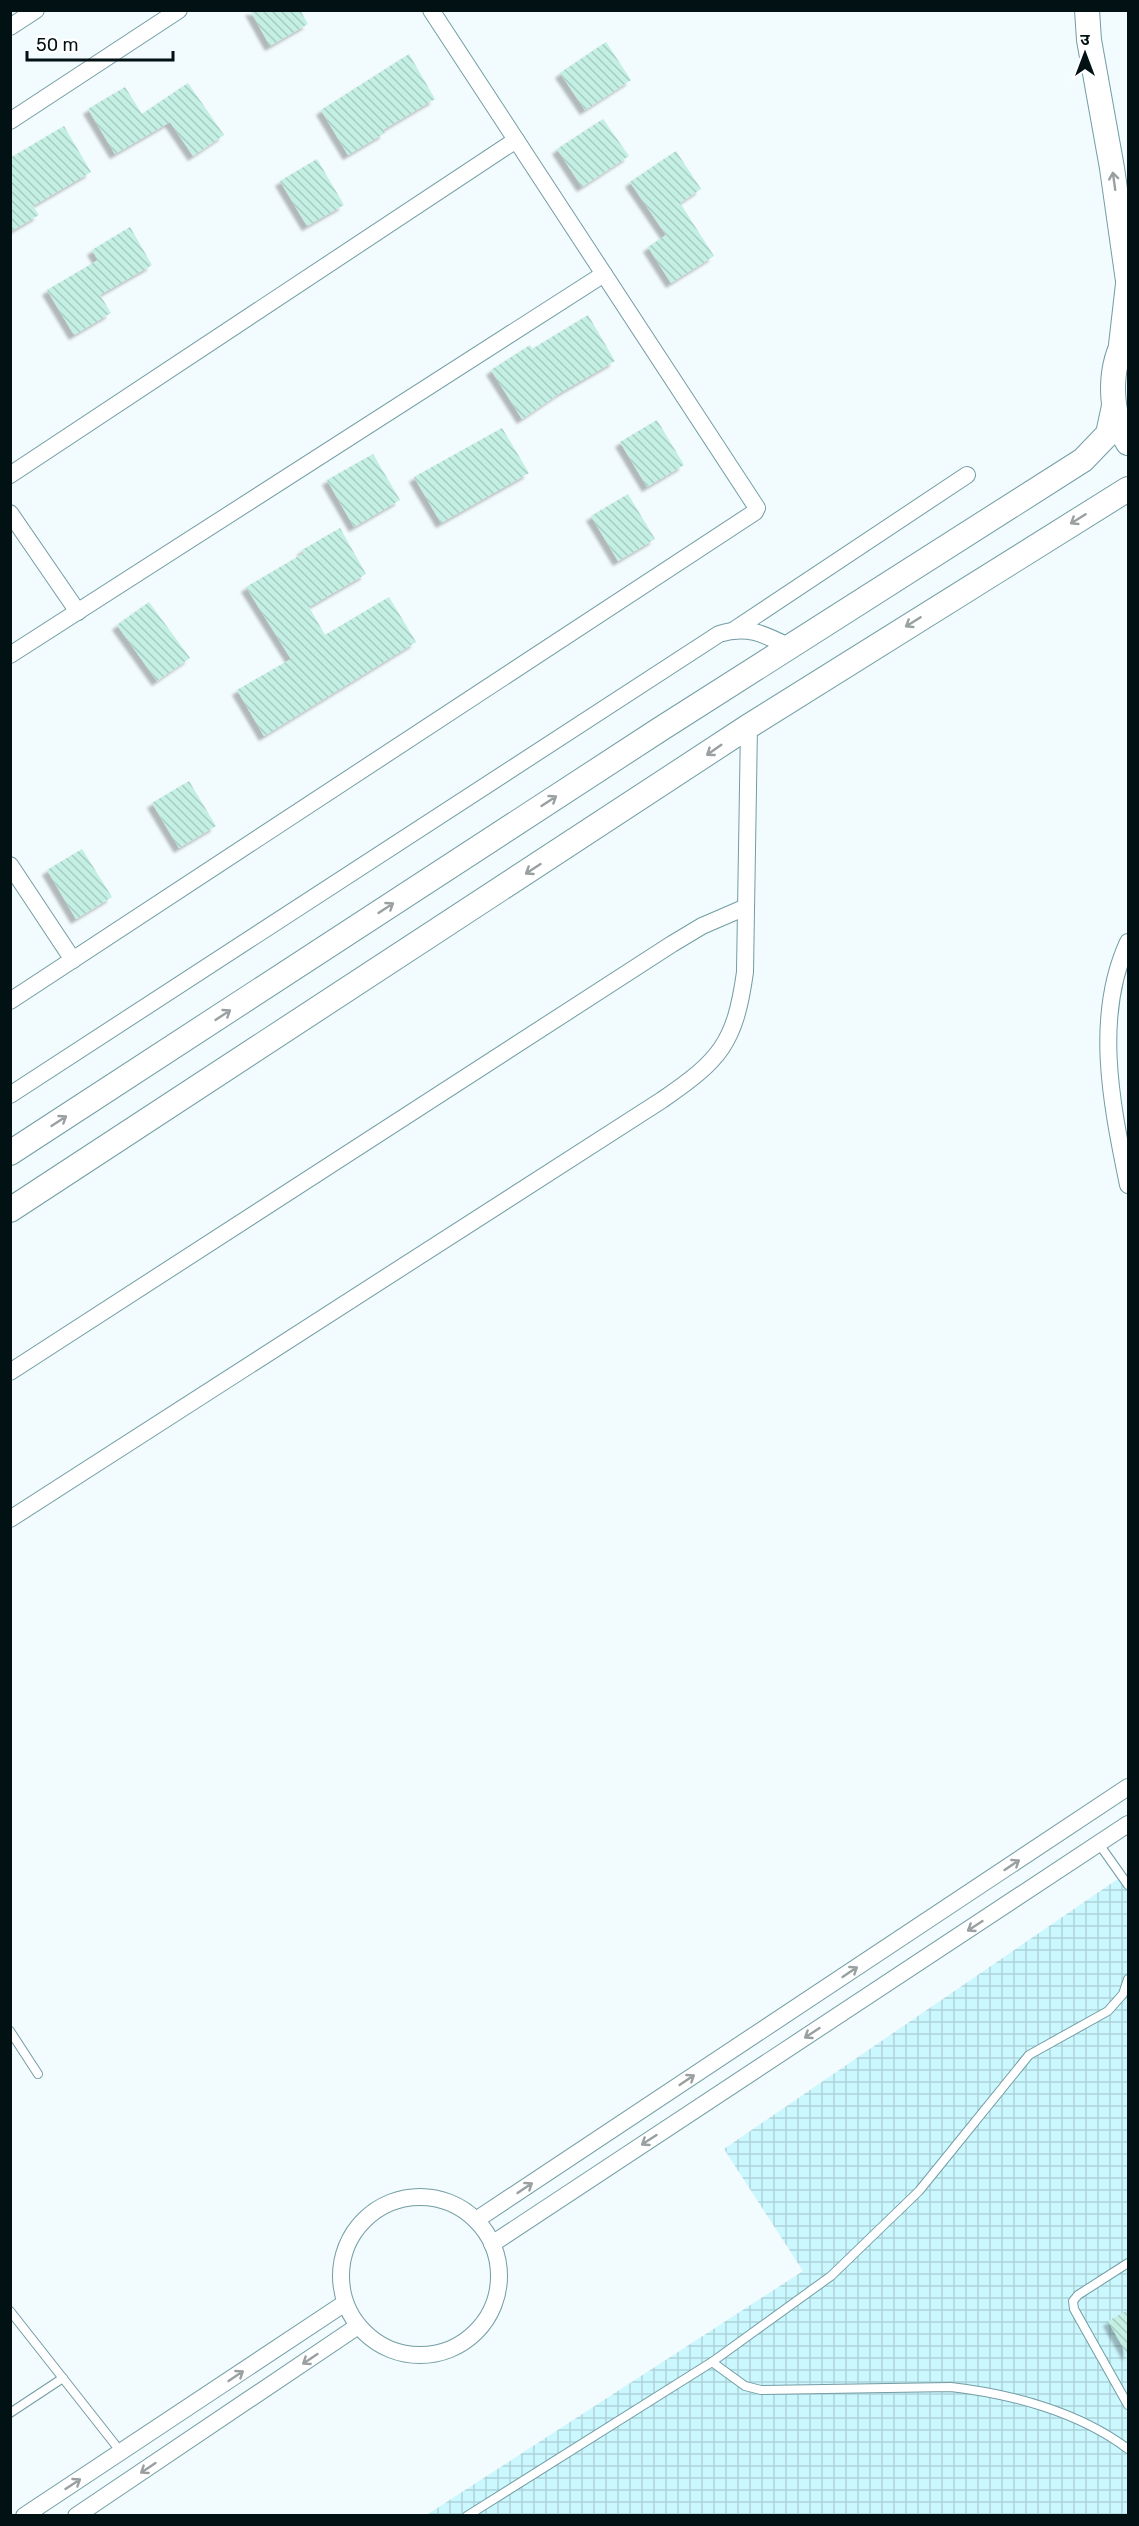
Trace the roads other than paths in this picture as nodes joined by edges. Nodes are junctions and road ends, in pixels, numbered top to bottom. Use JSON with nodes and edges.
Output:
{"nodes":[{"id":1,"x":36,"y":10,"type":"edge"},
{"id":2,"x":179,"y":10,"type":"edge"},
{"id":3,"x":431,"y":10,"type":"edge"},
{"id":4,"x":1071,"y":10,"type":"edge"},
{"id":5,"x":1087,"y":10,"type":"edge"},
{"id":6,"x":10,"y":27,"type":"edge"},
{"id":7,"x":1089,"y":40,"type":"junction"},
{"id":8,"x":10,"y":121,"type":"edge"},
{"id":9,"x":516,"y":140,"type":"junction"},
{"id":10,"x":604,"y":274,"type":"junction"},
{"id":11,"x":1128,"y":282,"type":"edge"},
{"id":12,"x":1125,"y":339,"type":"edge"},
{"id":13,"x":1114,"y":406,"type":"junction"},
{"id":14,"x":1128,"y":443,"type":"edge"},
{"id":15,"x":967,"y":475,"type":"dead end"},
{"id":16,"x":10,"y":476,"type":"edge"},
{"id":17,"x":1128,"y":489,"type":"edge"},
{"id":18,"x":10,"y":513,"type":"edge"},
{"id":19,"x":78,"y":612,"type":"junction"},
{"id":20,"x":734,"y":630,"type":"junction"},
{"id":21,"x":790,"y":647,"type":"junction"},
{"id":22,"x":10,"y":655,"type":"edge"},
{"id":23,"x":749,"y":726,"type":"junction"},
{"id":24,"x":10,"y":865,"type":"edge"},
{"id":25,"x":746,"y":907,"type":"junction"},
{"id":26,"x":1128,"y":942,"type":"edge"},
{"id":27,"x":73,"y":960,"type":"junction"},
{"id":28,"x":10,"y":1001,"type":"edge"},
{"id":29,"x":10,"y":1095,"type":"edge"},
{"id":30,"x":10,"y":1153,"type":"edge"},
{"id":31,"x":1128,"y":1185,"type":"edge"},
{"id":32,"x":10,"y":1210,"type":"edge"},
{"id":33,"x":10,"y":1372,"type":"edge"},
{"id":34,"x":10,"y":1520,"type":"edge"},
{"id":35,"x":1128,"y":1787,"type":"edge"},
{"id":36,"x":1128,"y":1824,"type":"edge"},
{"id":37,"x":1098,"y":1844,"type":"junction"},
{"id":38,"x":1128,"y":1885,"type":"edge"},
{"id":39,"x":1128,"y":1979,"type":"edge"},
{"id":40,"x":10,"y":2031,"type":"edge"},
{"id":41,"x":38,"y":2074,"type":"dead end"},
{"id":42,"x":476,"y":2220,"type":"junction"},
{"id":43,"x":492,"y":2244,"type":"junction"},
{"id":44,"x":1128,"y":2263,"type":"edge"},
{"id":45,"x":345,"y":2303,"type":"junction"},
{"id":46,"x":10,"y":2312,"type":"edge"},
{"id":47,"x":358,"y":2326,"type":"junction"},
{"id":48,"x":712,"y":2362,"type":"junction"},
{"id":49,"x":63,"y":2378,"type":"junction"},
{"id":50,"x":1128,"y":2405,"type":"edge"},
{"id":51,"x":10,"y":2413,"type":"edge"},
{"id":52,"x":1127,"y":2445,"type":"edge"},
{"id":53,"x":121,"y":2453,"type":"junction"},
{"id":54,"x":24,"y":2516,"type":"edge"},
{"id":55,"x":76,"y":2516,"type":"edge"},
{"id":56,"x":467,"y":2516,"type":"edge"}],
"edges":[{"from":1,"to":6,"type":"street"},
{"from":2,"to":8,"type":"street"},
{"from":3,"to":9,"type":"street"},
{"from":4,"to":7,"type":"street"},
{"from":5,"to":7,"type":"street"},
{"from":11,"to":7,"type":"street","one_way":true},
{"from":9,"to":10,"type":"street"},
{"from":9,"to":16,"type":"street"},
{"from":10,"to":19,"type":"street"},
{"from":10,"to":27,"type":"street"},
{"from":11,"to":12,"type":"street"},
{"from":12,"to":13,"type":"street"},
{"from":13,"to":14,"type":"street"},
{"from":13,"to":21,"type":"street"},
{"from":15,"to":20,"type":"street"},
{"from":17,"to":23,"type":"street","one_way":true},
{"from":18,"to":19,"type":"street"},
{"from":19,"to":22,"type":"street"},
{"from":20,"to":21,"type":"street"},
{"from":20,"to":29,"type":"street"},
{"from":30,"to":21,"type":"street","one_way":true},
{"from":23,"to":25,"type":"street"},
{"from":23,"to":32,"type":"street","one_way":true},
{"from":24,"to":27,"type":"street"},
{"from":25,"to":33,"type":"street"},
{"from":25,"to":34,"type":"street"},
{"from":26,"to":31,"type":"street"},
{"from":27,"to":28,"type":"street"},
{"from":42,"to":35,"type":"street","one_way":true},
{"from":36,"to":37,"type":"street"},
{"from":37,"to":38,"type":"lane"},
{"from":37,"to":43,"type":"street","one_way":true},
{"from":39,"to":48,"type":"lane"},
{"from":40,"to":41,"type":"lane"},
{"from":42,"to":43,"type":"street"},
{"from":42,"to":45,"type":"street"},
{"from":43,"to":47,"type":"street"},
{"from":44,"to":50,"type":"lane"},
{"from":45,"to":47,"type":"street"},
{"from":53,"to":45,"type":"street","one_way":true},
{"from":46,"to":49,"type":"lane"},
{"from":47,"to":55,"type":"street","one_way":true},
{"from":48,"to":52,"type":"lane"},
{"from":48,"to":56,"type":"lane"},
{"from":49,"to":51,"type":"lane"},
{"from":49,"to":53,"type":"lane"},
{"from":54,"to":53,"type":"street","one_way":true}]}
